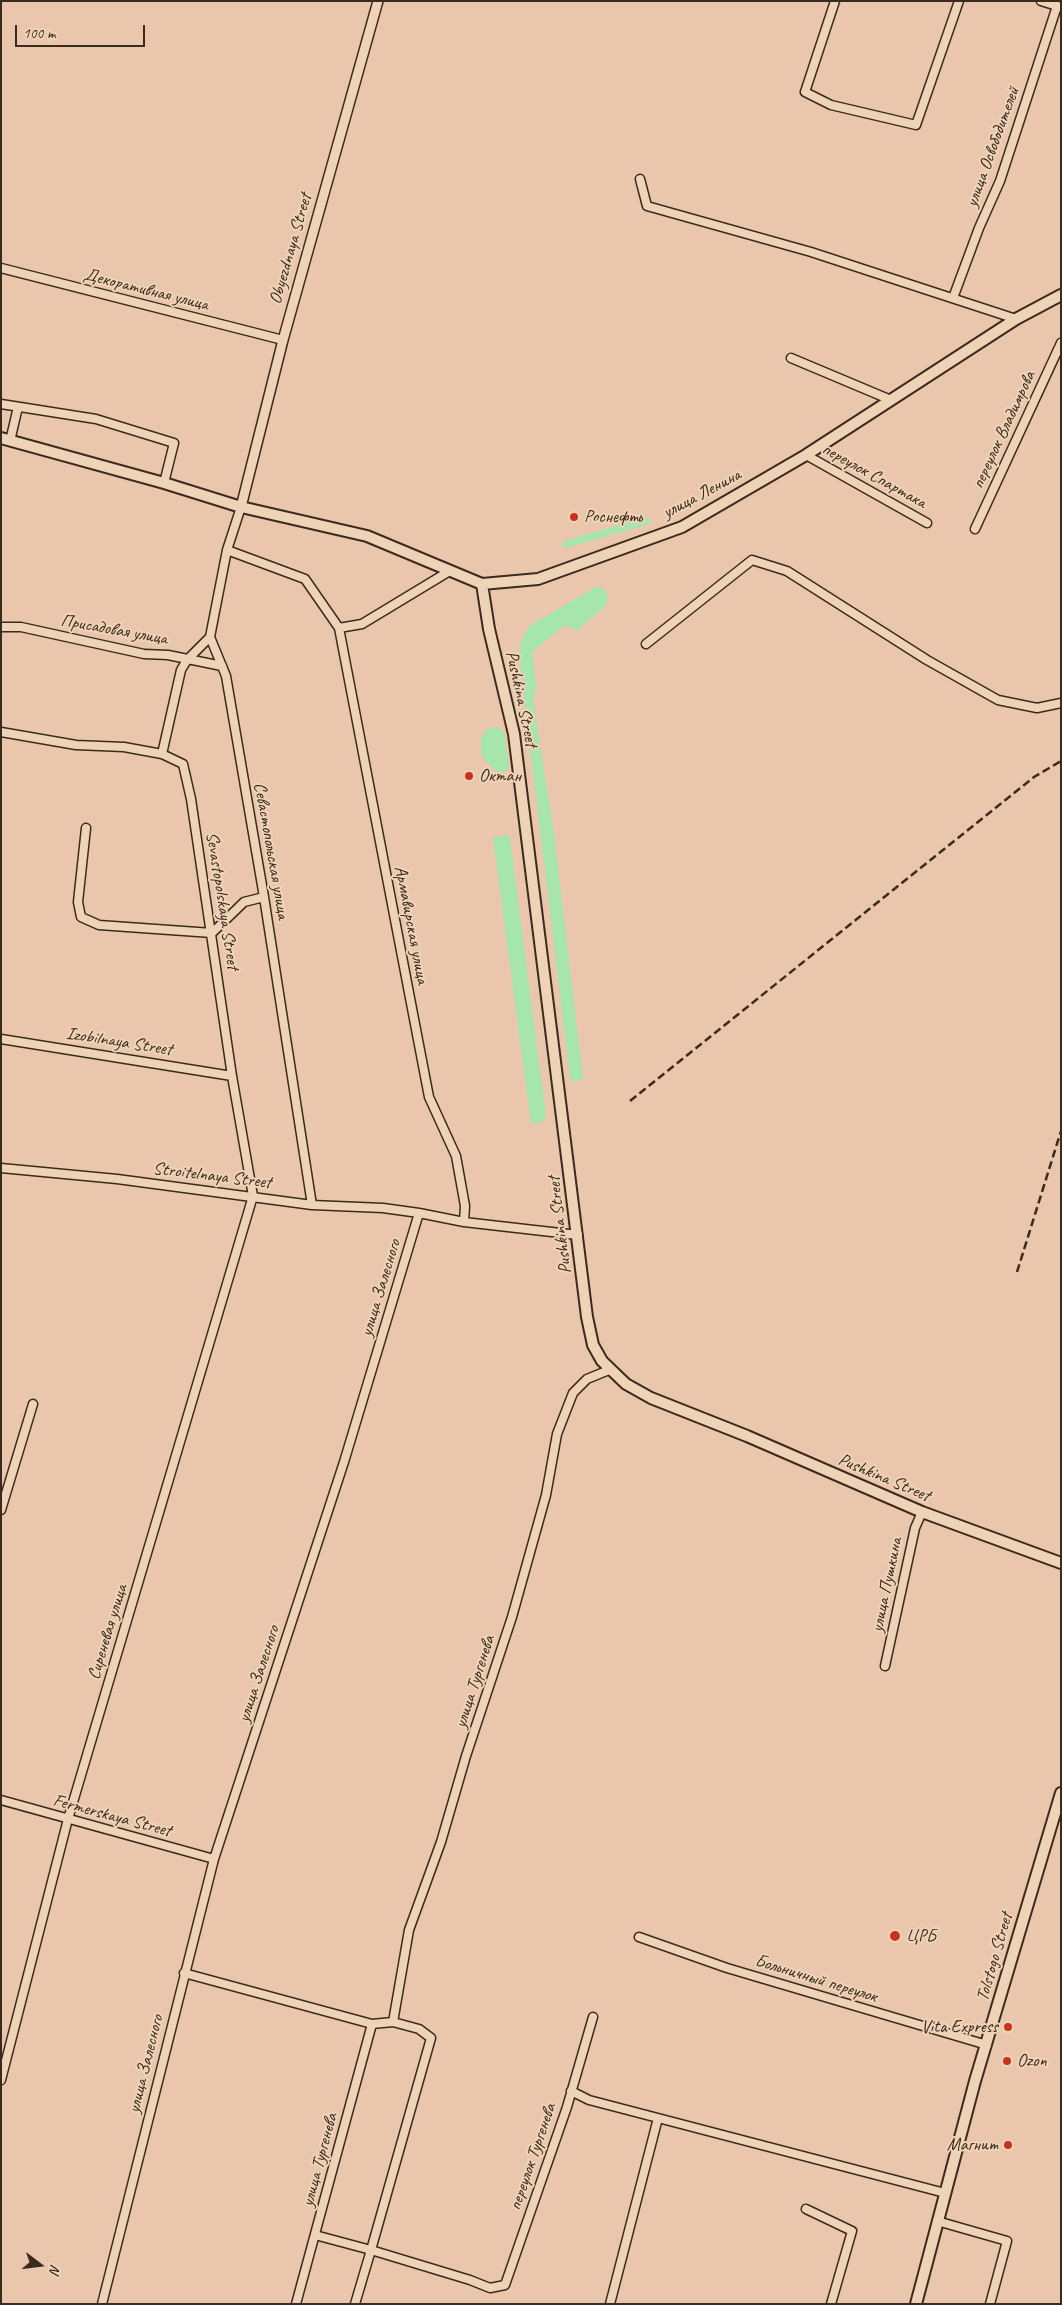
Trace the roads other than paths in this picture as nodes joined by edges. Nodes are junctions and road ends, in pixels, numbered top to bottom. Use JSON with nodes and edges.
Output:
{"nodes":[{"id":1,"x":378,"y":1,"type":"edge"},
{"id":2,"x":835,"y":1,"type":"edge"},
{"id":3,"x":959,"y":1,"type":"edge"},
{"id":4,"x":1041,"y":1,"type":"edge"},
{"id":5,"x":1059,"y":6,"type":"edge"},
{"id":6,"x":640,"y":179,"type":"dead end"},
{"id":7,"x":1,"y":268,"type":"edge"},
{"id":8,"x":1061,"y":295,"type":"edge"},
{"id":9,"x":953,"y":298,"type":"junction"},
{"id":10,"x":1016,"y":319,"type":"junction"},
{"id":11,"x":283,"y":340,"type":"junction"},
{"id":12,"x":1061,"y":344,"type":"edge"},
{"id":13,"x":791,"y":358,"type":"dead end"},
{"id":14,"x":891,"y":400,"type":"junction"},
{"id":15,"x":1,"y":404,"type":"edge"},
{"id":16,"x":18,"y":407,"type":"junction"},
{"id":17,"x":6,"y":439,"type":"edge"},
{"id":18,"x":806,"y":455,"type":"junction"},
{"id":19,"x":164,"y":482,"type":"junction"},
{"id":20,"x":241,"y":507,"type":"junction"},
{"id":21,"x":927,"y":523,"type":"dead end"},
{"id":22,"x":976,"y":529,"type":"dead end"},
{"id":23,"x":227,"y":550,"type":"junction"},
{"id":24,"x":448,"y":572,"type":"junction"},
{"id":25,"x":482,"y":584,"type":"junction"},
{"id":26,"x":1,"y":627,"type":"edge"},
{"id":27,"x":339,"y":628,"type":"junction"},
{"id":28,"x":210,"y":637,"type":"junction"},
{"id":29,"x":646,"y":644,"type":"dead end"},
{"id":30,"x":187,"y":660,"type":"junction"},
{"id":31,"x":222,"y":666,"type":"junction"},
{"id":32,"x":1061,"y":703,"type":"edge"},
{"id":33,"x":1,"y":732,"type":"edge"},
{"id":34,"x":162,"y":754,"type":"junction"},
{"id":35,"x":86,"y":828,"type":"dead end"},
{"id":36,"x":264,"y":897,"type":"junction"},
{"id":37,"x":212,"y":933,"type":"junction"},
{"id":38,"x":1,"y":1039,"type":"edge"},
{"id":39,"x":232,"y":1076,"type":"junction"},
{"id":40,"x":1,"y":1168,"type":"edge"},
{"id":41,"x":253,"y":1196,"type":"junction"},
{"id":42,"x":312,"y":1205,"type":"junction"},
{"id":43,"x":419,"y":1213,"type":"junction"},
{"id":44,"x":464,"y":1222,"type":"junction"},
{"id":45,"x":578,"y":1236,"type":"junction"},
{"id":46,"x":609,"y":1370,"type":"junction"},
{"id":47,"x":33,"y":1404,"type":"dead end"},
{"id":48,"x":1,"y":1510,"type":"edge"},
{"id":49,"x":922,"y":1512,"type":"junction"},
{"id":50,"x":1061,"y":1563,"type":"edge"},
{"id":51,"x":885,"y":1666,"type":"dead end"},
{"id":52,"x":1061,"y":1794,"type":"edge"},
{"id":53,"x":1,"y":1800,"type":"edge"},
{"id":54,"x":68,"y":1819,"type":"junction"},
{"id":55,"x":214,"y":1859,"type":"junction"},
{"id":56,"x":639,"y":1937,"type":"dead end"},
{"id":57,"x":184,"y":1973,"type":"junction"},
{"id":58,"x":593,"y":2018,"type":"dead end"},
{"id":59,"x":393,"y":2022,"type":"junction"},
{"id":60,"x":372,"y":2024,"type":"junction"},
{"id":61,"x":987,"y":2045,"type":"junction"},
{"id":62,"x":1,"y":2080,"type":"edge"},
{"id":63,"x":571,"y":2091,"type":"junction"},
{"id":64,"x":658,"y":2118,"type":"junction"},
{"id":65,"x":945,"y":2193,"type":"junction"},
{"id":66,"x":806,"y":2209,"type":"dead end"},
{"id":67,"x":937,"y":2221,"type":"junction"},
{"id":68,"x":315,"y":2235,"type":"junction"},
{"id":69,"x":371,"y":2250,"type":"junction"},
{"id":70,"x":102,"y":2304,"type":"edge"},
{"id":71,"x":296,"y":2304,"type":"edge"},
{"id":72,"x":355,"y":2304,"type":"edge"},
{"id":73,"x":610,"y":2304,"type":"edge"},
{"id":74,"x":831,"y":2304,"type":"edge"},
{"id":75,"x":916,"y":2304,"type":"edge"},
{"id":76,"x":990,"y":2304,"type":"edge"}],
"edges":[{"from":1,"to":11,"type":"street","name":"Obyezdnaya Street"},
{"from":2,"to":3,"type":"street"},
{"from":4,"to":5,"type":"street","name":"улица Освободителей"},
{"from":5,"to":9,"type":"street","name":"улица Освободителей"},
{"from":6,"to":9,"type":"street"},
{"from":7,"to":11,"type":"street","name":"Декоративная улица"},
{"from":8,"to":10,"type":"main road","name":"улица Ленина"},
{"from":9,"to":10,"type":"street"},
{"from":10,"to":14,"type":"main road","name":"улица Ленина"},
{"from":11,"to":20,"type":"street","name":"Obyezdnaya Street"},
{"from":12,"to":22,"type":"street","name":"переулок Владимрова"},
{"from":13,"to":14,"type":"street"},
{"from":14,"to":18,"type":"main road","name":"улица Ленина"},
{"from":15,"to":16,"type":"street"},
{"from":16,"to":17,"type":"street"},
{"from":16,"to":19,"type":"street"},
{"from":17,"to":19,"type":"main road"},
{"from":18,"to":21,"type":"street","name":"переулок Спартака"},
{"from":18,"to":25,"type":"main road","name":"улица Ленина"},
{"from":19,"to":20,"type":"main road"},
{"from":20,"to":23,"type":"street"},
{"from":20,"to":24,"type":"main road"},
{"from":23,"to":27,"type":"street","name":"Армавирская улица"},
{"from":23,"to":28,"type":"street"},
{"from":24,"to":25,"type":"main road"},
{"from":24,"to":27,"type":"street"},
{"from":25,"to":45,"type":"main road","name":"Pushkina Street"},
{"from":26,"to":30,"type":"street","name":"Присадовая улица"},
{"from":27,"to":44,"type":"street","name":"Армавирская улица"},
{"from":28,"to":30,"type":"street"},
{"from":28,"to":31,"type":"street","name":"Севастопольская улица"},
{"from":29,"to":32,"type":"street"},
{"from":30,"to":31,"type":"street","name":"Присадовая улица"},
{"from":30,"to":34,"type":"street"},
{"from":31,"to":36,"type":"street","name":"Севастопольская улица"},
{"from":33,"to":34,"type":"street"},
{"from":34,"to":37,"type":"street","name":"Sevastopolskaya Street"},
{"from":35,"to":37,"type":"street"},
{"from":36,"to":37,"type":"street"},
{"from":36,"to":42,"type":"street","name":"Севастопольская улица"},
{"from":37,"to":39,"type":"street","name":"Sevastopolskaya Street"},
{"from":38,"to":39,"type":"street","name":"Izobilnaya Street"},
{"from":39,"to":41,"type":"street","name":"Sevastopolskaya Street"},
{"from":40,"to":41,"type":"street","name":"Stroitelnaya Street"},
{"from":41,"to":42,"type":"street","name":"Stroitelnaya Street"},
{"from":41,"to":54,"type":"street","name":"Сиреневая улица"},
{"from":42,"to":43,"type":"street","name":"Stroitelnaya Street"},
{"from":43,"to":44,"type":"street"},
{"from":43,"to":55,"type":"street","name":"улица Залесного"},
{"from":44,"to":45,"type":"street"},
{"from":45,"to":46,"type":"main road","name":"Pushkina Street"},
{"from":46,"to":49,"type":"main road","name":"Pushkina Street"},
{"from":46,"to":59,"type":"street","name":"улица Тургенева"},
{"from":47,"to":48,"type":"street"},
{"from":49,"to":50,"type":"main road","name":"Pushkina Street"},
{"from":49,"to":51,"type":"street","name":"улица Пушкина"},
{"from":52,"to":61,"type":"main road","name":"Tolstogo Street"},
{"from":53,"to":54,"type":"street","name":"Fermerskaya Street"},
{"from":54,"to":55,"type":"street","name":"Fermerskaya Street"},
{"from":54,"to":62,"type":"street","name":"Сиреневая улица"},
{"from":55,"to":57,"type":"street","name":"улица Залесного"},
{"from":56,"to":61,"type":"street","name":"Больничный переулок"},
{"from":57,"to":60,"type":"street"},
{"from":57,"to":70,"type":"street","name":"улица Залесного"},
{"from":58,"to":63,"type":"street"},
{"from":59,"to":60,"type":"street"},
{"from":59,"to":69,"type":"street"},
{"from":60,"to":68,"type":"street","name":"улица Тургенева"},
{"from":61,"to":65,"type":"main road","name":"Tolstogo Street"},
{"from":63,"to":64,"type":"street","name":"переулок Тургенева"},
{"from":63,"to":69,"type":"street","name":"переулок Тургенева"},
{"from":64,"to":65,"type":"street","name":"переулок Тургенева"},
{"from":64,"to":73,"type":"street"},
{"from":65,"to":67,"type":"main road","name":"Tolstogo Street"},
{"from":66,"to":74,"type":"street"},
{"from":67,"to":75,"type":"main road","name":"Tolstogo Street"},
{"from":67,"to":76,"type":"street"},
{"from":68,"to":69,"type":"street","name":"переулок Тургенева"},
{"from":68,"to":71,"type":"street","name":"улица Тургенева"},
{"from":69,"to":72,"type":"street"}]}
